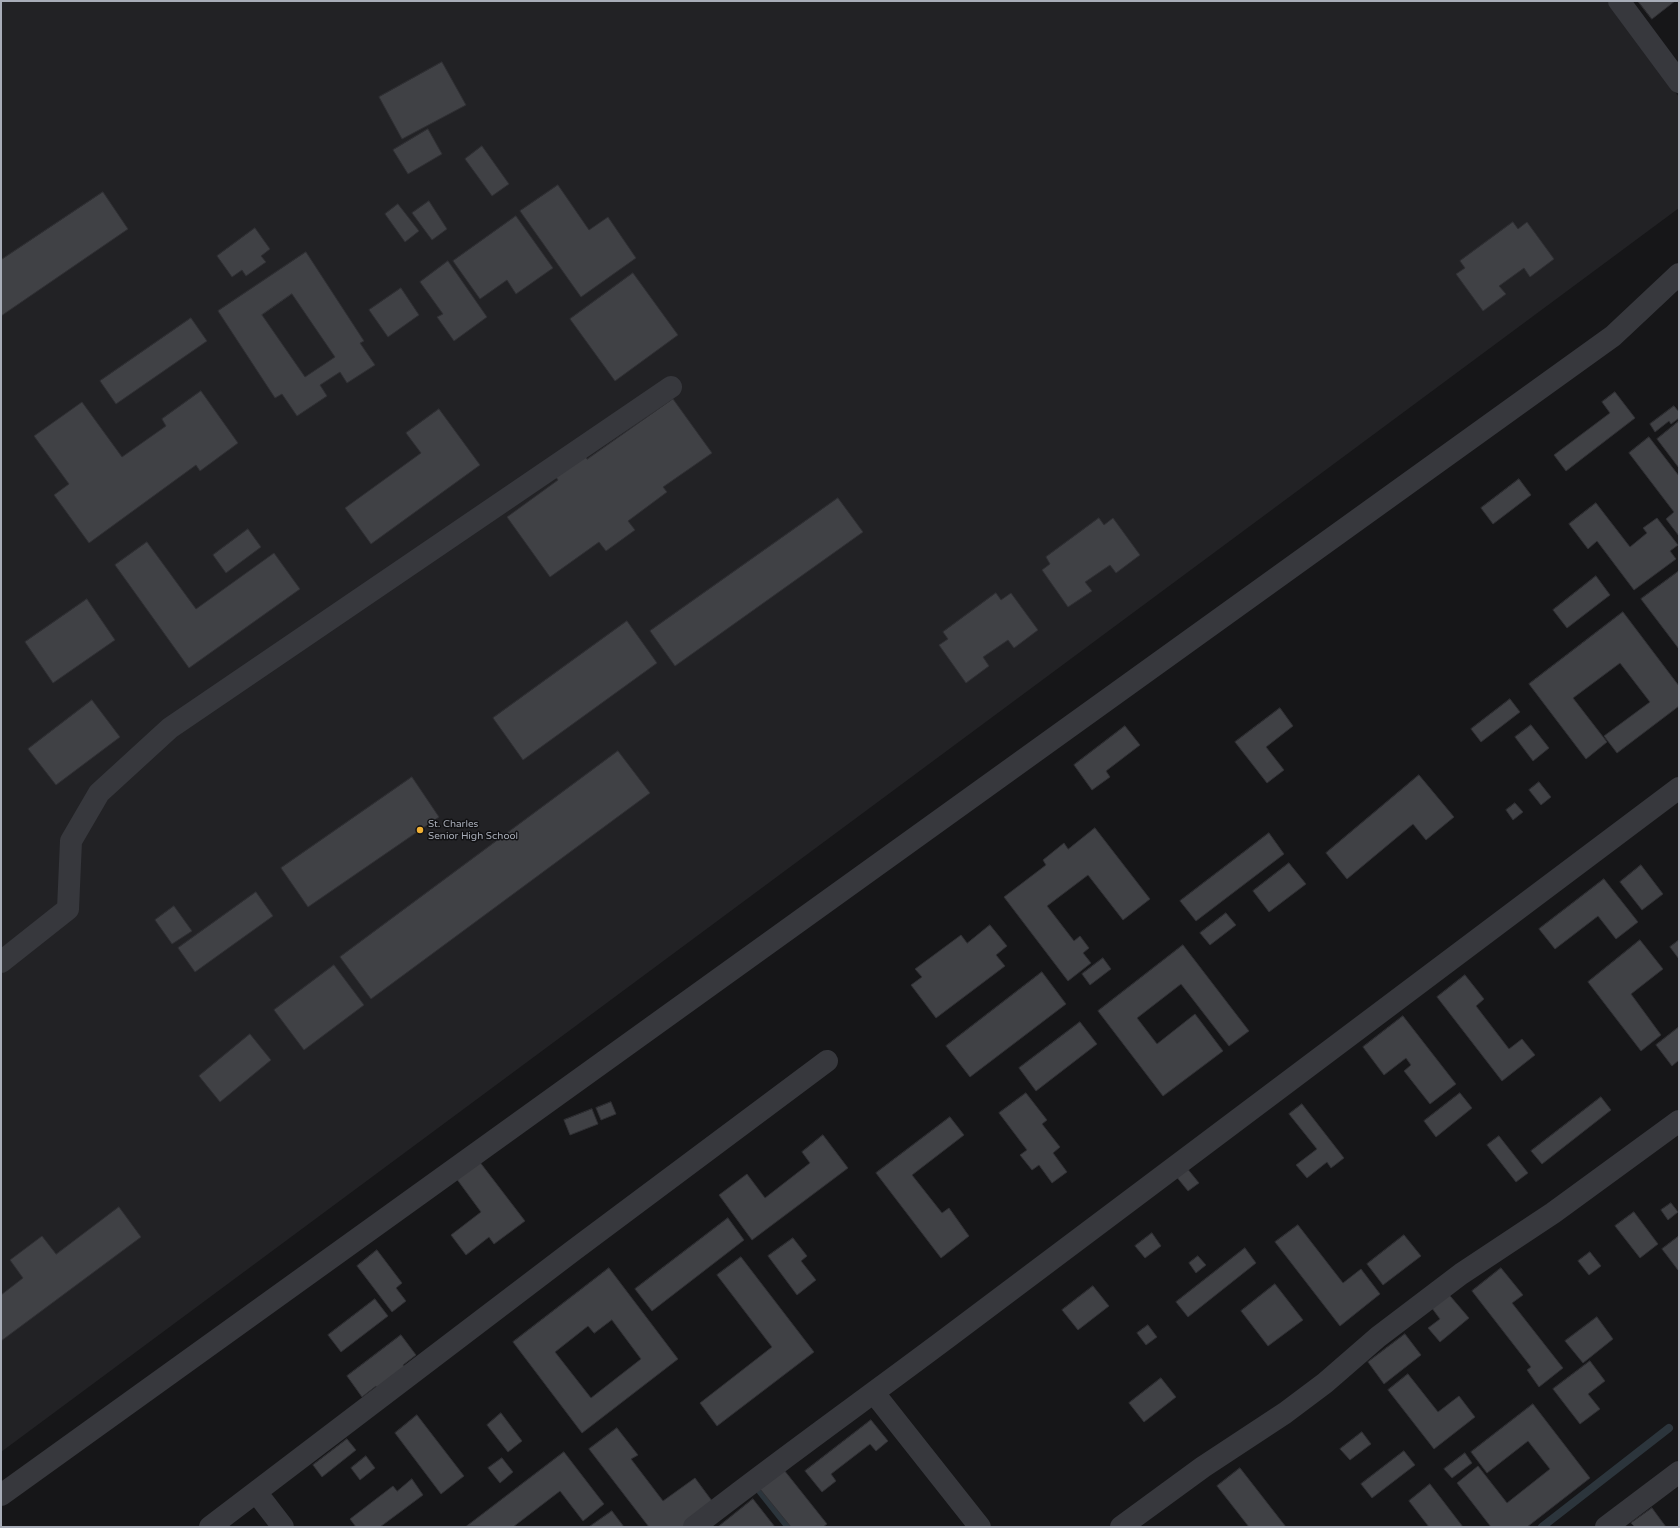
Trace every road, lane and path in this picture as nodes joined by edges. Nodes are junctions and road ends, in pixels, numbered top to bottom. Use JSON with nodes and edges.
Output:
{"nodes":[{"id":1,"x":1618,"y":1,"type":"edge"},
{"id":2,"x":1679,"y":82,"type":"edge"},
{"id":3,"x":1679,"y":274,"type":"edge"},
{"id":4,"x":671,"y":387,"type":"dead end"},
{"id":5,"x":1679,"y":788,"type":"edge"},
{"id":6,"x":1,"y":962,"type":"edge"},
{"id":7,"x":827,"y":1062,"type":"dead end"},
{"id":8,"x":1679,"y":1121,"type":"edge"},
{"id":9,"x":874,"y":1393,"type":"junction"},
{"id":10,"x":1679,"y":1472,"type":"edge"},
{"id":11,"x":256,"y":1492,"type":"junction"},
{"id":12,"x":1,"y":1495,"type":"edge"},
{"id":13,"x":210,"y":1527,"type":"edge"},
{"id":14,"x":283,"y":1527,"type":"edge"},
{"id":15,"x":694,"y":1527,"type":"edge"},
{"id":16,"x":980,"y":1527,"type":"edge"},
{"id":17,"x":1121,"y":1527,"type":"edge"},
{"id":18,"x":1606,"y":1527,"type":"edge"}],
"edges":[{"from":1,"to":2,"type":"street"},
{"from":3,"to":12,"type":"street"},
{"from":4,"to":6,"type":"street"},
{"from":5,"to":9,"type":"street"},
{"from":7,"to":11,"type":"street"},
{"from":8,"to":17,"type":"street"},
{"from":9,"to":15,"type":"street"},
{"from":9,"to":16,"type":"street"},
{"from":10,"to":18,"type":"street"},
{"from":11,"to":13,"type":"street"},
{"from":11,"to":14,"type":"street"}]}
